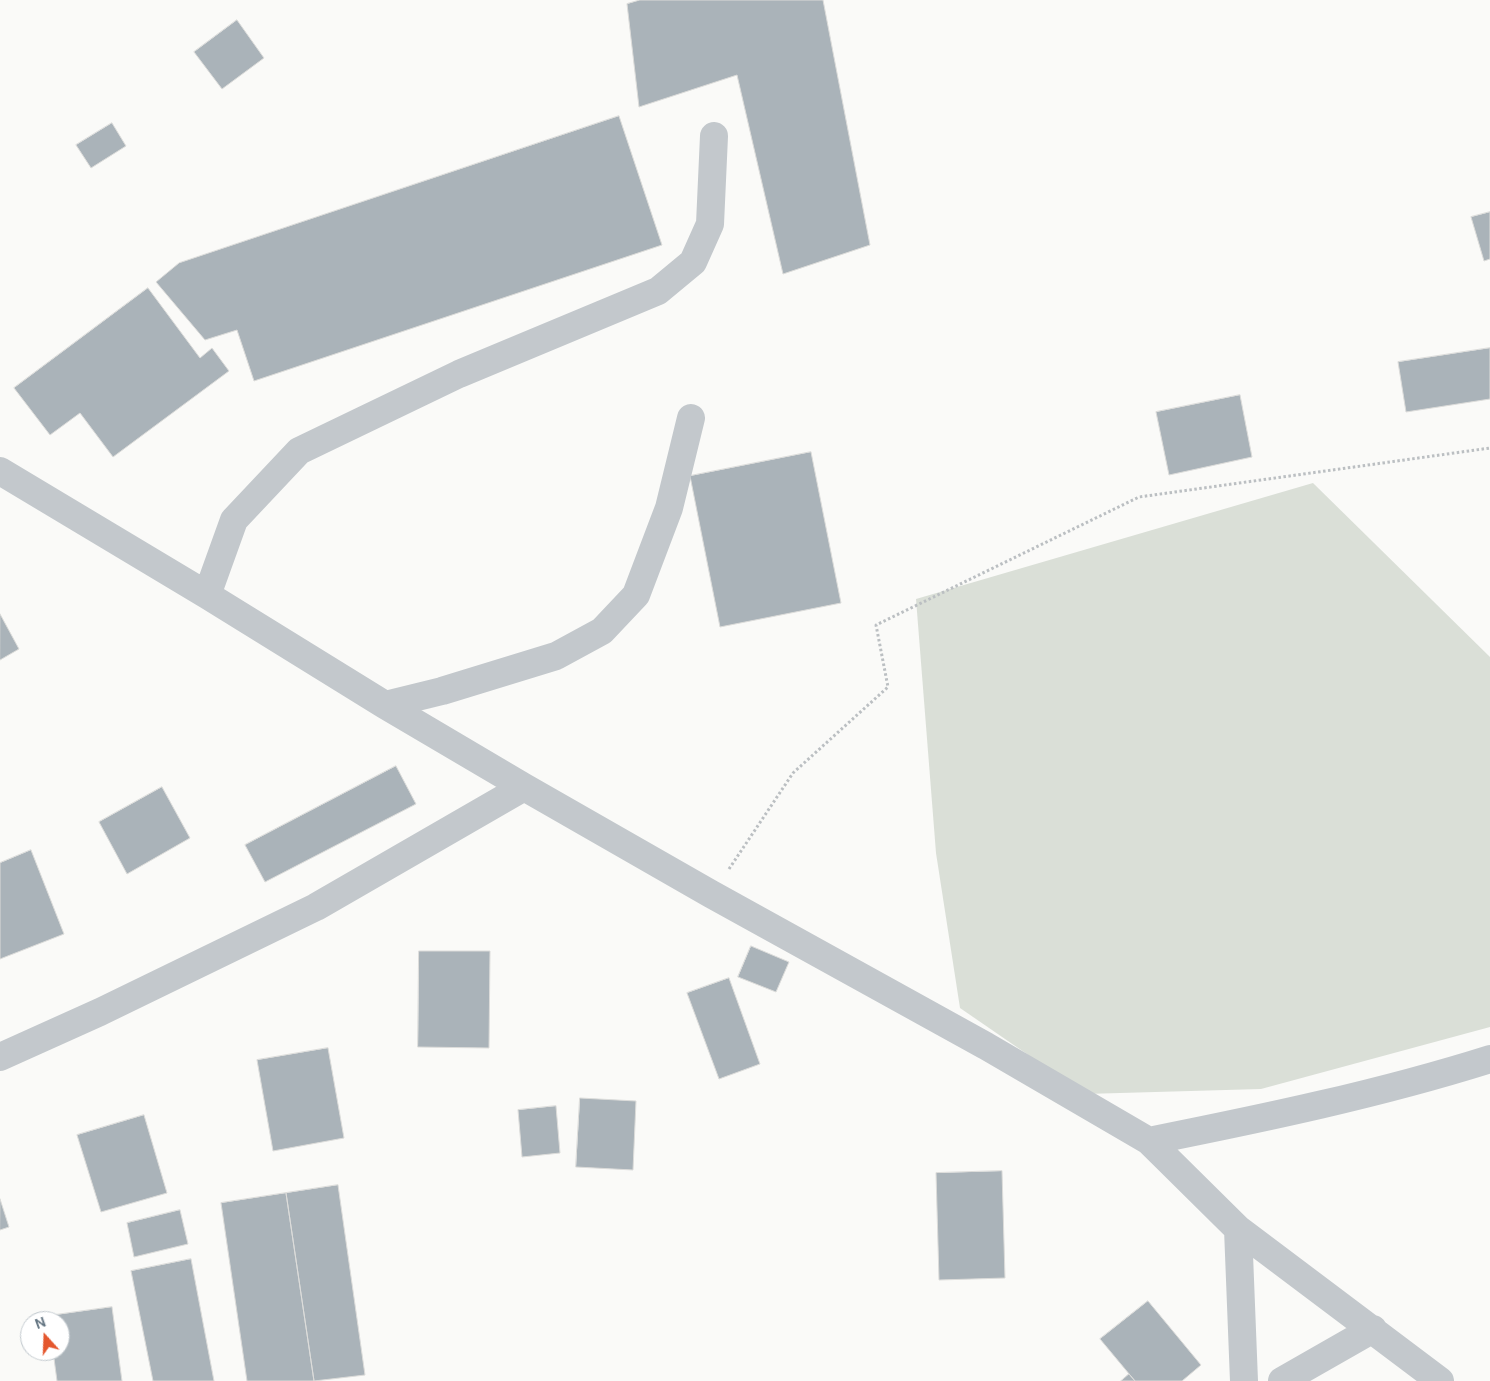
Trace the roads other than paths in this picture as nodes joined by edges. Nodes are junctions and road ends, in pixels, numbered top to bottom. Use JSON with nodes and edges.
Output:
{"nodes":[{"id":1,"x":714,"y":136,"type":"dead end"},
{"id":2,"x":691,"y":418,"type":"dead end"},
{"id":3,"x":0,"y":471,"type":"edge"},
{"id":4,"x":206,"y":595,"type":"junction"},
{"id":5,"x":385,"y":705,"type":"junction"},
{"id":6,"x":524,"y":787,"type":"junction"},
{"id":7,"x":0,"y":1056,"type":"edge"},
{"id":8,"x":1490,"y":1059,"type":"edge"},
{"id":9,"x":1149,"y":1141,"type":"junction"},
{"id":10,"x":1238,"y":1229,"type":"junction"},
{"id":11,"x":1373,"y":1329,"type":"junction"},
{"id":12,"x":1244,"y":1381,"type":"edge"},
{"id":13,"x":1282,"y":1381,"type":"edge"},
{"id":14,"x":1440,"y":1381,"type":"edge"}],
"edges":[{"from":1,"to":4,"type":"street"},
{"from":2,"to":5,"type":"street"},
{"from":3,"to":4,"type":"street"},
{"from":4,"to":5,"type":"street"},
{"from":5,"to":6,"type":"street"},
{"from":6,"to":7,"type":"street"},
{"from":6,"to":9,"type":"street"},
{"from":8,"to":9,"type":"street"},
{"from":9,"to":10,"type":"street"},
{"from":10,"to":11,"type":"street"},
{"from":10,"to":12,"type":"street"},
{"from":11,"to":13,"type":"street"},
{"from":11,"to":14,"type":"street"}]}
